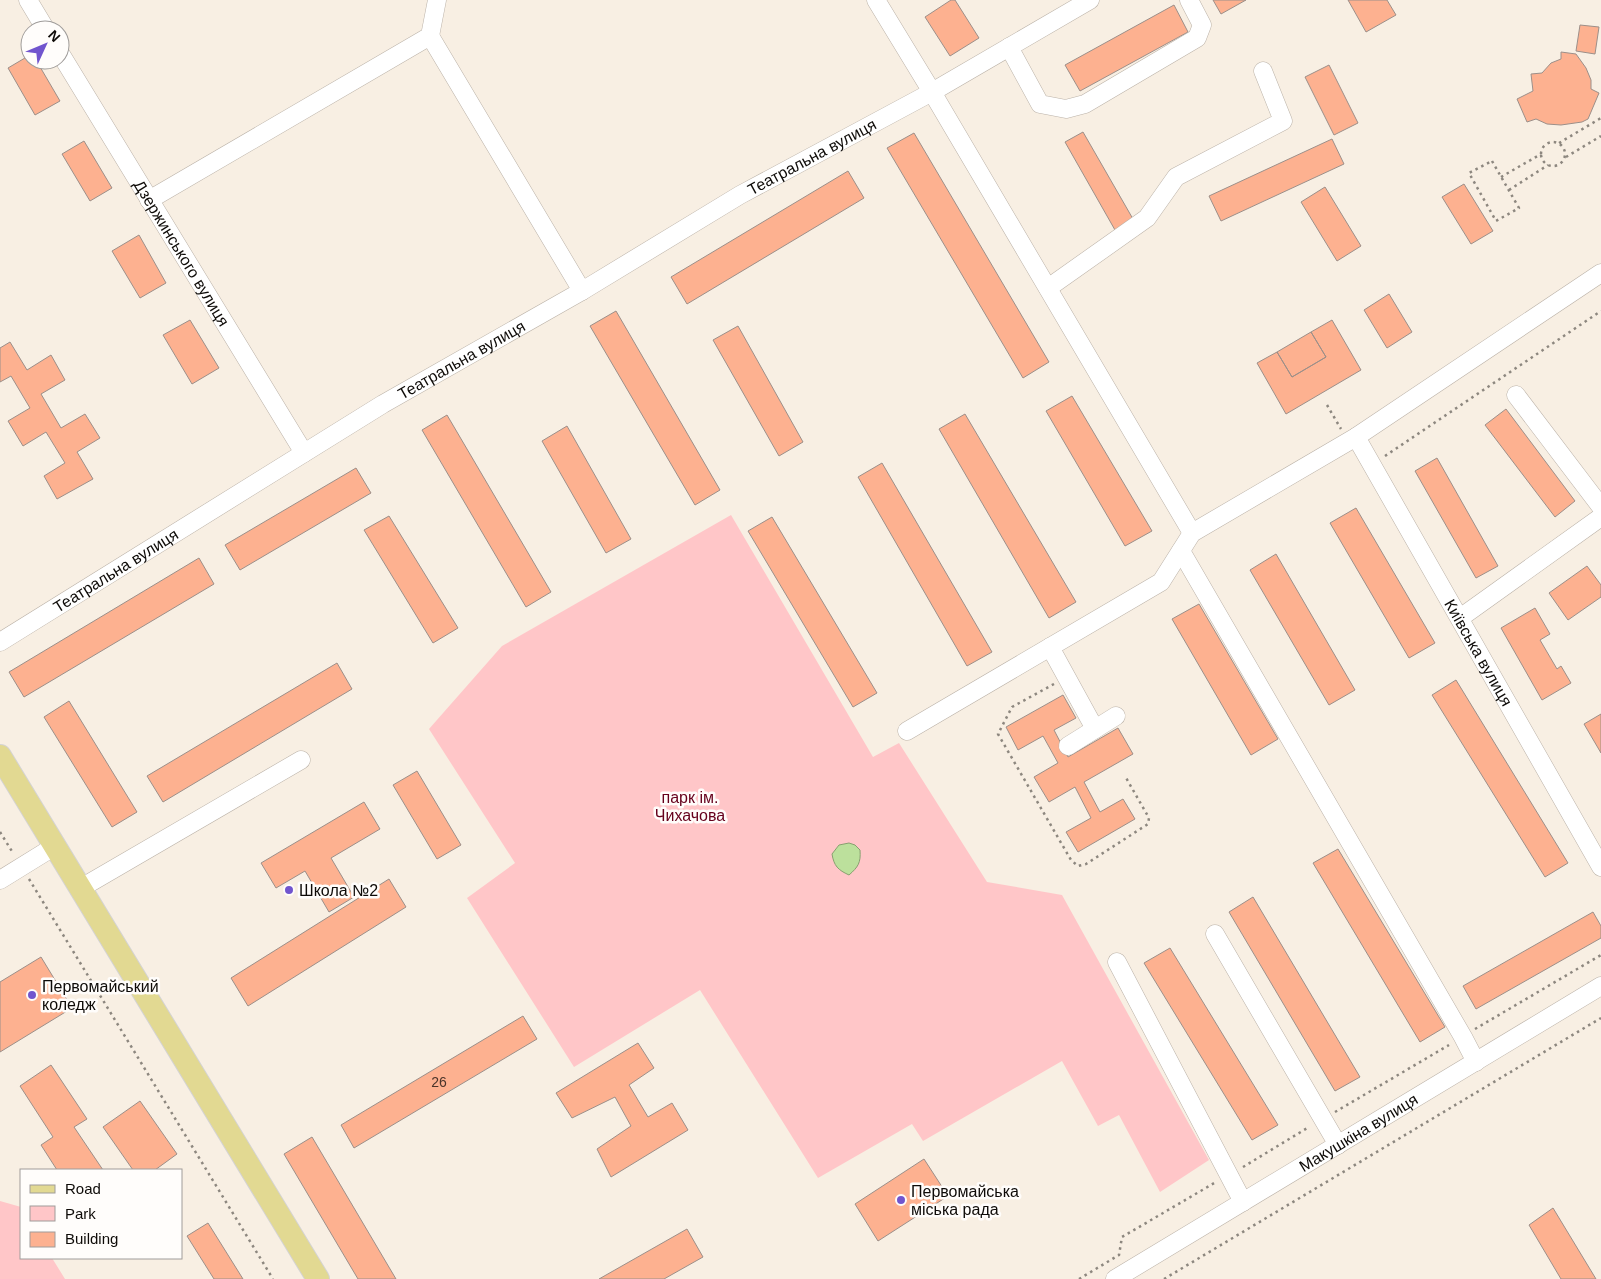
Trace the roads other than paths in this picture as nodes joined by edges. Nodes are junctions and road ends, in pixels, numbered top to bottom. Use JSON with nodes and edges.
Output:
{"nodes":[{"id":1,"x":28,"y":0,"type":"edge"},
{"id":2,"x":437,"y":0,"type":"edge"},
{"id":3,"x":876,"y":0,"type":"edge"},
{"id":4,"x":1090,"y":0,"type":"edge"},
{"id":5,"x":1189,"y":0,"type":"edge"},
{"id":6,"x":40,"y":20,"type":"edge"},
{"id":7,"x":430,"y":36,"type":"junction"},
{"id":8,"x":1009,"y":47,"type":"junction"},
{"id":9,"x":70,"y":70,"type":"edge"},
{"id":10,"x":1263,"y":71,"type":"dead end"},
{"id":11,"x":932,"y":92,"type":"junction"},
{"id":12,"x":148,"y":200,"type":"junction"},
{"id":13,"x":1601,"y":273,"type":"edge"},
{"id":14,"x":1048,"y":288,"type":"junction"},
{"id":15,"x":582,"y":291,"type":"junction"},
{"id":16,"x":1516,"y":395,"type":"dead end"},
{"id":17,"x":1352,"y":439,"type":"junction"},
{"id":18,"x":304,"y":453,"type":"junction"},
{"id":19,"x":1601,"y":507,"type":"edge"},
{"id":20,"x":1601,"y":517,"type":"edge"},
{"id":21,"x":1192,"y":533,"type":"junction"},
{"id":22,"x":1180,"y":551,"type":"junction"},
{"id":23,"x":1460,"y":618,"type":"junction"},
{"id":24,"x":0,"y":642,"type":"edge"},
{"id":25,"x":1050,"y":647,"type":"junction"},
{"id":26,"x":1116,"y":716,"type":"dead end"},
{"id":27,"x":1095,"y":729,"type":"junction"},
{"id":28,"x":907,"y":731,"type":"dead end"},
{"id":29,"x":1068,"y":746,"type":"dead end"},
{"id":30,"x":0,"y":756,"type":"edge"},
{"id":31,"x":301,"y":760,"type":"dead end"},
{"id":32,"x":55,"y":846,"type":"junction"},
{"id":33,"x":1601,"y":867,"type":"edge"},
{"id":34,"x":0,"y":880,"type":"edge"},
{"id":35,"x":81,"y":888,"type":"junction"},
{"id":36,"x":1215,"y":934,"type":"dead end"},
{"id":37,"x":1117,"y":962,"type":"dead end"},
{"id":38,"x":1601,"y":986,"type":"edge"},
{"id":39,"x":1476,"y":1062,"type":"junction"},
{"id":40,"x":1338,"y":1144,"type":"junction"},
{"id":41,"x":1243,"y":1202,"type":"junction"},
{"id":42,"x":318,"y":1279,"type":"edge"},
{"id":43,"x":1114,"y":1279,"type":"edge"}],
"edges":[{"from":1,"to":6,"type":"street"},
{"from":2,"to":7,"type":"street"},
{"from":3,"to":11,"type":"street"},
{"from":4,"to":8,"type":"street","name":"Театральна вулиця"},
{"from":5,"to":8,"type":"street"},
{"from":7,"to":12,"type":"street"},
{"from":7,"to":15,"type":"street"},
{"from":8,"to":11,"type":"street","name":"Театральна вулиця"},
{"from":9,"to":12,"type":"street","name":"Дзержинського вулиця"},
{"from":10,"to":14,"type":"street"},
{"from":11,"to":14,"type":"street"},
{"from":11,"to":15,"type":"street","name":"Театральна вулиця"},
{"from":12,"to":18,"type":"street","name":"Дзержинського вулиця"},
{"from":13,"to":17,"type":"street"},
{"from":14,"to":21,"type":"street"},
{"from":15,"to":18,"type":"street","name":"Театральна вулиця"},
{"from":16,"to":19,"type":"street"},
{"from":17,"to":21,"type":"street"},
{"from":17,"to":23,"type":"street","name":"Київська вулиця"},
{"from":18,"to":24,"type":"street","name":"Театральна вулиця"},
{"from":20,"to":23,"type":"street"},
{"from":21,"to":22,"type":"street"},
{"from":22,"to":25,"type":"street"},
{"from":22,"to":39,"type":"street"},
{"from":23,"to":33,"type":"street","name":"Київська вулиця"},
{"from":25,"to":27,"type":"street"},
{"from":25,"to":28,"type":"street"},
{"from":26,"to":27,"type":"street"},
{"from":27,"to":29,"type":"street"},
{"from":30,"to":32,"type":"main road"},
{"from":31,"to":35,"type":"street"},
{"from":32,"to":34,"type":"street"},
{"from":32,"to":35,"type":"main road"},
{"from":35,"to":42,"type":"main road"},
{"from":36,"to":40,"type":"street"},
{"from":37,"to":41,"type":"street"},
{"from":38,"to":39,"type":"street","name":"Макушкіна вулиця"},
{"from":39,"to":40,"type":"street","name":"Макушкіна вулиця"},
{"from":40,"to":41,"type":"street","name":"Макушкіна вулиця"},
{"from":41,"to":43,"type":"street","name":"Макушкіна вулиця"}]}
